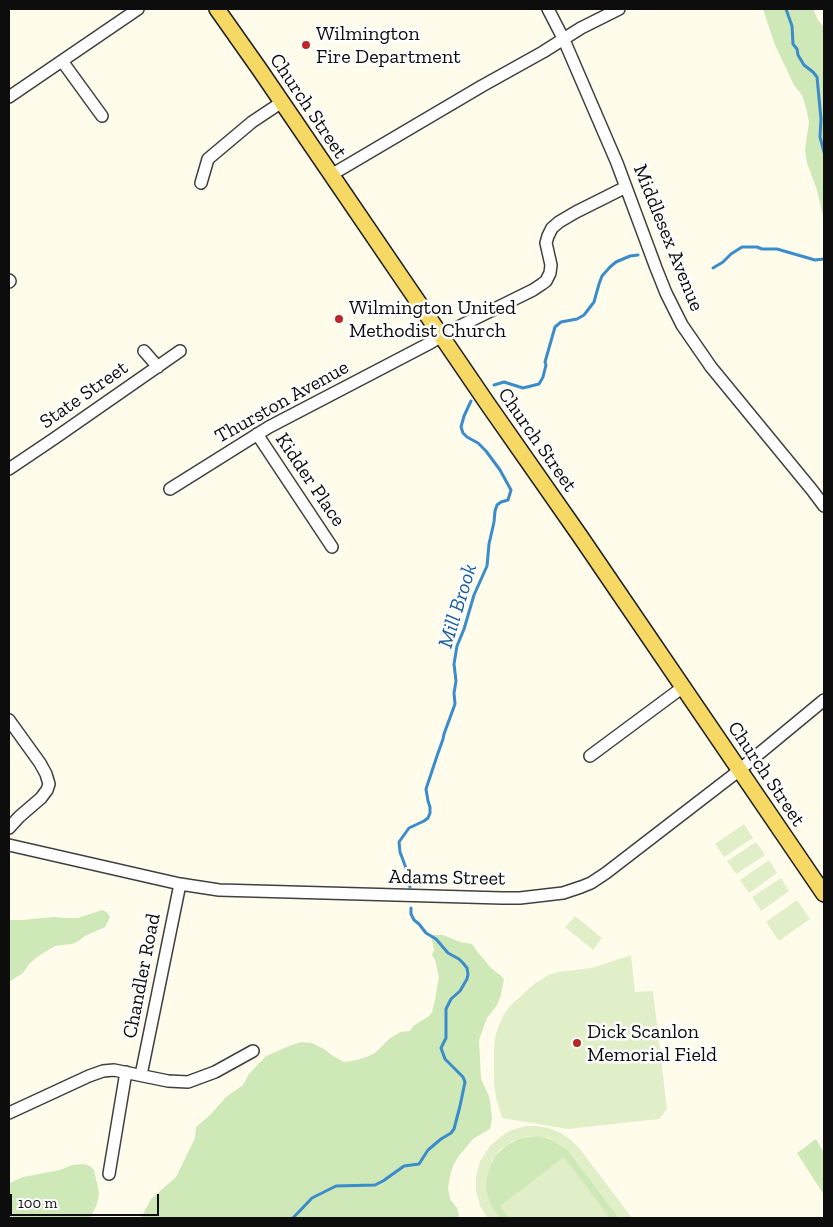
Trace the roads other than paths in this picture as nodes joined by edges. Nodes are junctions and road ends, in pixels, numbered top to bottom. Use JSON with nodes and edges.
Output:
{"nodes":[{"id":1,"x":138,"y":9,"type":"edge"},
{"id":2,"x":217,"y":9,"type":"edge"},
{"id":3,"x":548,"y":9,"type":"edge"},
{"id":4,"x":619,"y":9,"type":"edge"},
{"id":5,"x":564,"y":40,"type":"junction"},
{"id":6,"x":62,"y":61,"type":"junction"},
{"id":7,"x":9,"y":97,"type":"edge"},
{"id":8,"x":282,"y":102,"type":"junction"},
{"id":9,"x":102,"y":116,"type":"dead end"},
{"id":10,"x":331,"y":175,"type":"junction"},
{"id":11,"x":201,"y":183,"type":"dead end"},
{"id":12,"x":626,"y":187,"type":"junction"},
{"id":13,"x":441,"y":336,"type":"junction"},
{"id":14,"x":144,"y":351,"type":"dead end"},
{"id":15,"x":180,"y":351,"type":"dead end"},
{"id":16,"x":158,"y":367,"type":"junction"},
{"id":17,"x":258,"y":434,"type":"junction"},
{"id":18,"x":9,"y":468,"type":"edge"},
{"id":19,"x":170,"y":489,"type":"dead end"},
{"id":20,"x":824,"y":506,"type":"edge"},
{"id":21,"x":332,"y":546,"type":"dead end"},
{"id":22,"x":683,"y":688,"type":"junction"},
{"id":23,"x":824,"y":700,"type":"edge"},
{"id":24,"x":9,"y":720,"type":"edge"},
{"id":25,"x":590,"y":756,"type":"dead end"},
{"id":26,"x":739,"y":769,"type":"junction"},
{"id":27,"x":9,"y":828,"type":"edge"},
{"id":28,"x":9,"y":845,"type":"edge"},
{"id":29,"x":180,"y":884,"type":"junction"},
{"id":30,"x":824,"y":894,"type":"edge"},
{"id":31,"x":253,"y":1051,"type":"dead end"},
{"id":32,"x":126,"y":1072,"type":"junction"},
{"id":33,"x":141,"y":1075,"type":"junction"},
{"id":34,"x":9,"y":1113,"type":"edge"},
{"id":35,"x":109,"y":1174,"type":"dead end"}],
"edges":[{"from":1,"to":6,"type":"street"},
{"from":2,"to":8,"type":"main road","name":"Church Street"},
{"from":3,"to":5,"type":"street","name":"Middlesex Avenue"},
{"from":4,"to":5,"type":"street"},
{"from":5,"to":10,"type":"street"},
{"from":5,"to":12,"type":"street","name":"Middlesex Avenue"},
{"from":6,"to":7,"type":"street"},
{"from":6,"to":9,"type":"street"},
{"from":8,"to":10,"type":"main road","name":"Church Street"},
{"from":8,"to":11,"type":"street"},
{"from":10,"to":13,"type":"main road","name":"Church Street"},
{"from":12,"to":13,"type":"street","name":"Thurston Avenue"},
{"from":12,"to":20,"type":"street","name":"Middlesex Avenue"},
{"from":13,"to":17,"type":"street","name":"Thurston Avenue"},
{"from":13,"to":22,"type":"main road","name":"Church Street"},
{"from":14,"to":16,"type":"street"},
{"from":15,"to":16,"type":"street","name":"State Street"},
{"from":16,"to":18,"type":"street","name":"State Street"},
{"from":17,"to":19,"type":"street","name":"Thurston Avenue"},
{"from":17,"to":21,"type":"street","name":"Kidder Place"},
{"from":22,"to":25,"type":"street"},
{"from":22,"to":26,"type":"main road","name":"Church Street"},
{"from":23,"to":26,"type":"street","name":"Adams Street"},
{"from":24,"to":27,"type":"street"},
{"from":26,"to":29,"type":"street","name":"Adams Street"},
{"from":26,"to":30,"type":"main road","name":"Church Street"},
{"from":28,"to":29,"type":"street","name":"Adams Street"},
{"from":29,"to":33,"type":"street","name":"Chandler Road"},
{"from":31,"to":33,"type":"street"},
{"from":32,"to":33,"type":"street"},
{"from":32,"to":34,"type":"street"},
{"from":32,"to":35,"type":"street"}]}
